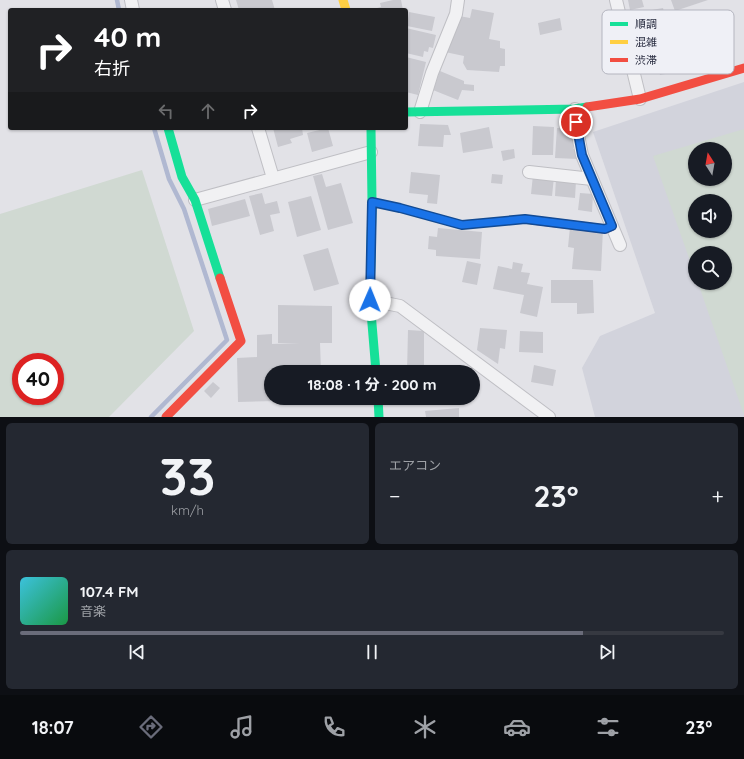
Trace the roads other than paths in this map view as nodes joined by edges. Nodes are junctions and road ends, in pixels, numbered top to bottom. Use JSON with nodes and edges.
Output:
{"nodes":[{"id":1,"x":458,"y":0,"type":"edge"},
{"id":2,"x":616,"y":0,"type":"edge"},
{"id":3,"x":618,"y":10,"type":"edge"},
{"id":4,"x":744,"y":68,"type":"edge"},
{"id":5,"x":734,"y":71,"type":"edge"},
{"id":6,"x":634,"y":74,"type":"edge"},
{"id":7,"x":724,"y":74,"type":"edge"},
{"id":8,"x":640,"y":99,"type":"junction"},
{"id":9,"x":575,"y":109,"type":"junction"},
{"id":10,"x":408,"y":112,"type":"edge"},
{"id":11,"x":420,"y":112,"type":"junction"},
{"id":12,"x":169,"y":130,"type":"edge"},
{"id":13,"x":259,"y":130,"type":"edge"},
{"id":14,"x":371,"y":130,"type":"edge"},
{"id":15,"x":370,"y":152,"type":"junction"},
{"id":16,"x":530,"y":172,"type":"dead end"},
{"id":17,"x":273,"y":178,"type":"junction"},
{"id":18,"x":592,"y":179,"type":"junction"},
{"id":19,"x":196,"y":200,"type":"junction"},
{"id":20,"x":372,"y":202,"type":"junction"},
{"id":21,"x":612,"y":226,"type":"junction"},
{"id":22,"x":620,"y":245,"type":"dead end"},
{"id":23,"x":370,"y":300,"type":"junction"},
{"id":24,"x":375,"y":365,"type":"edge"},
{"id":25,"x":378,"y":405,"type":"edge"},
{"id":26,"x":166,"y":417,"type":"edge"},
{"id":27,"x":379,"y":417,"type":"edge"},
{"id":28,"x":549,"y":417,"type":"edge"}],
"edges":[{"from":1,"to":11,"type":"street"},
{"from":2,"to":3,"type":"street"},
{"from":4,"to":5,"type":"street"},
{"from":6,"to":8,"type":"street"},
{"from":7,"to":8,"type":"street"},
{"from":8,"to":9,"type":"street"},
{"from":9,"to":11,"type":"street"},
{"from":9,"to":18,"type":"street"},
{"from":10,"to":11,"type":"street"},
{"from":12,"to":19,"type":"street"},
{"from":13,"to":17,"type":"street"},
{"from":14,"to":15,"type":"street"},
{"from":15,"to":17,"type":"street"},
{"from":15,"to":20,"type":"street"},
{"from":16,"to":18,"type":"street"},
{"from":17,"to":19,"type":"street"},
{"from":18,"to":21,"type":"street"},
{"from":19,"to":26,"type":"street"},
{"from":20,"to":21,"type":"street"},
{"from":20,"to":23,"type":"street"},
{"from":21,"to":22,"type":"street"},
{"from":23,"to":24,"type":"street"},
{"from":23,"to":28,"type":"street"},
{"from":25,"to":27,"type":"street"}]}
